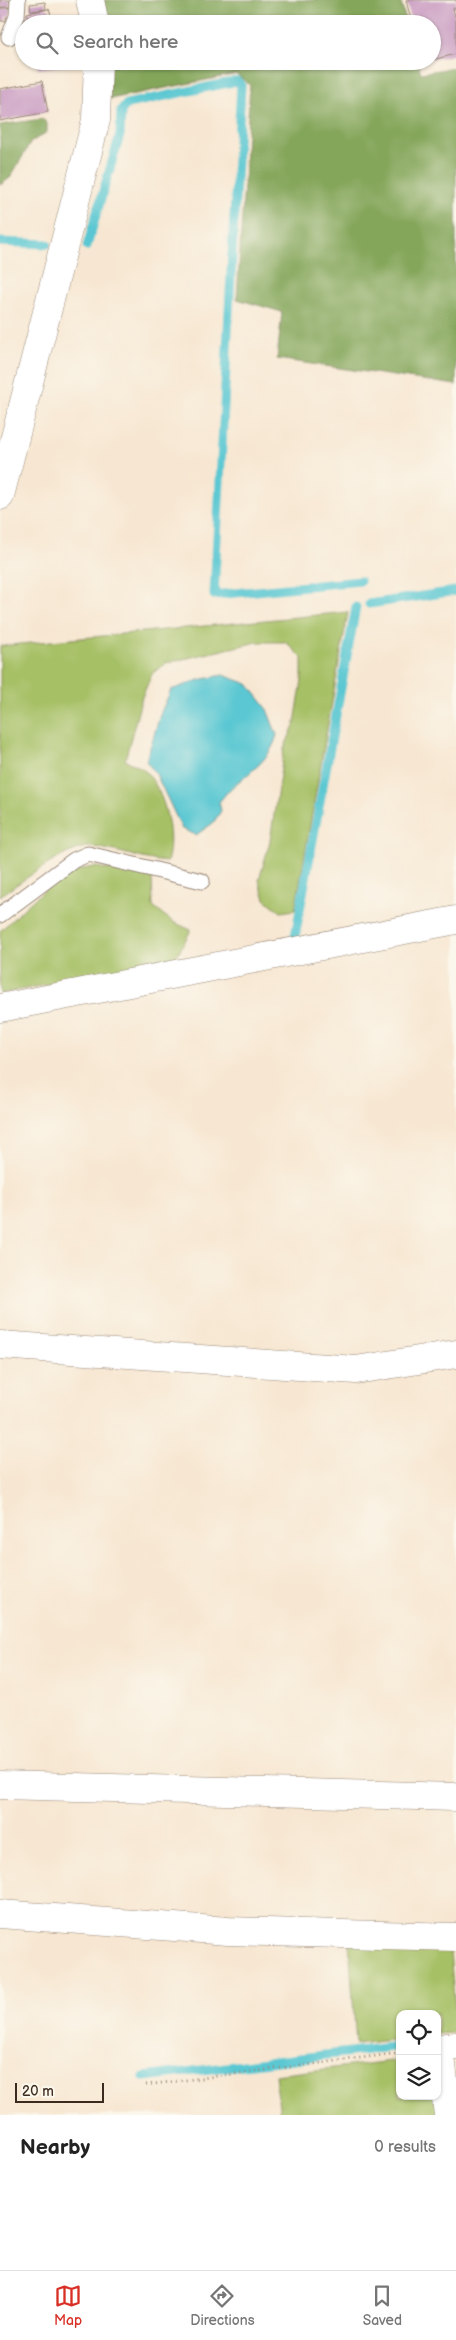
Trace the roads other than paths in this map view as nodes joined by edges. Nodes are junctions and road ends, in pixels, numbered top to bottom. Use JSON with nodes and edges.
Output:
{"nodes":[{"id":1,"x":18,"y":0,"type":"edge"},
{"id":2,"x":90,"y":0,"type":"edge"},
{"id":3,"x":17,"y":15,"type":"edge"},
{"id":4,"x":93,"y":15,"type":"edge"},
{"id":5,"x":15,"y":21,"type":"edge"},
{"id":6,"x":9,"y":37,"type":"dead end"},
{"id":7,"x":98,"y":70,"type":"edge"},
{"id":8,"x":0,"y":496,"type":"edge"},
{"id":9,"x":202,"y":881,"type":"dead end"},
{"id":10,"x":0,"y":914,"type":"edge"},
{"id":11,"x":456,"y":920,"type":"edge"},
{"id":12,"x":0,"y":1008,"type":"edge"},
{"id":13,"x":0,"y":1344,"type":"edge"},
{"id":14,"x":456,"y":1354,"type":"edge"},
{"id":15,"x":0,"y":1784,"type":"edge"},
{"id":16,"x":456,"y":1797,"type":"edge"},
{"id":17,"x":0,"y":1914,"type":"edge"},
{"id":18,"x":455,"y":1944,"type":"edge"},
{"id":19,"x":456,"y":2046,"type":"edge"},
{"id":20,"x":448,"y":2115,"type":"edge"}],
"edges":[{"from":1,"to":3,"type":"lane"},
{"from":2,"to":4,"type":"street"},
{"from":5,"to":6,"type":"lane"},
{"from":7,"to":8,"type":"street"},
{"from":9,"to":10,"type":"lane"},
{"from":11,"to":12,"type":"street"},
{"from":13,"to":14,"type":"street"},
{"from":15,"to":16,"type":"street"},
{"from":17,"to":18,"type":"street"},
{"from":19,"to":20,"type":"street"}]}
